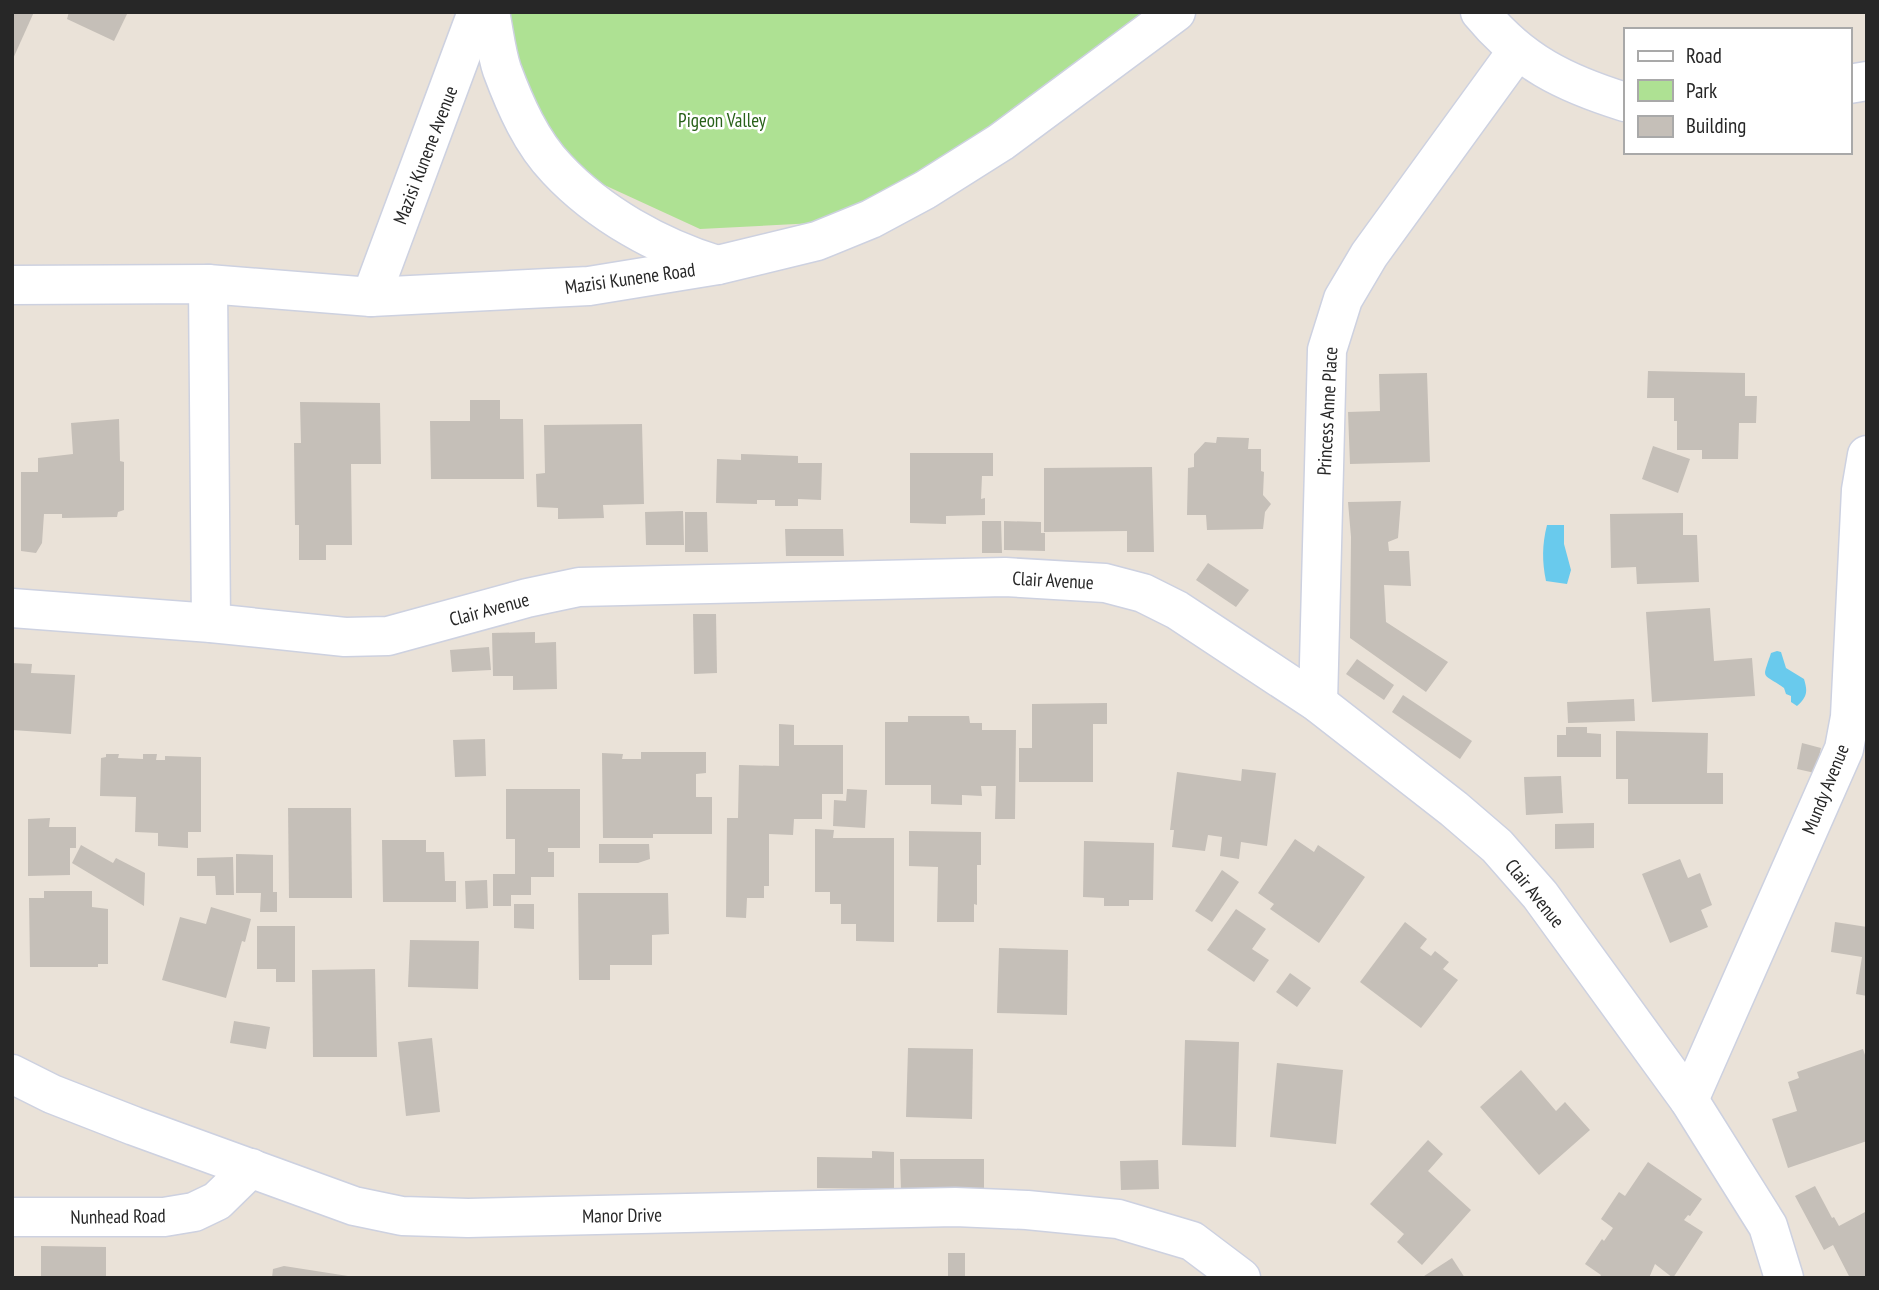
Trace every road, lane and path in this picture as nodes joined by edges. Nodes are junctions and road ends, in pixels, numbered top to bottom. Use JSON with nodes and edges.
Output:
{"nodes":[{"id":1,"x":477,"y":12,"type":"edge"},
{"id":2,"x":490,"y":12,"type":"edge"},
{"id":3,"x":1176,"y":12,"type":"edge"},
{"id":4,"x":1480,"y":12,"type":"edge"},
{"id":5,"x":1517,"y":51,"type":"junction"},
{"id":6,"x":1624,"y":102,"type":"edge"},
{"id":7,"x":718,"y":265,"type":"junction"},
{"id":8,"x":208,"y":284,"type":"junction"},
{"id":9,"x":12,"y":285,"type":"edge"},
{"id":10,"x":371,"y":297,"type":"junction"},
{"id":11,"x":1867,"y":455,"type":"edge"},
{"id":12,"x":12,"y":608,"type":"edge"},
{"id":13,"x":211,"y":623,"type":"junction"},
{"id":14,"x":1318,"y":703,"type":"junction"},
{"id":15,"x":12,"y":1074,"type":"edge"},
{"id":16,"x":1689,"y":1100,"type":"junction"},
{"id":17,"x":251,"y":1168,"type":"junction"},
{"id":18,"x":12,"y":1217,"type":"edge"},
{"id":19,"x":1241,"y":1278,"type":"edge"},
{"id":20,"x":1784,"y":1278,"type":"edge"}],
"edges":[{"from":1,"to":10,"type":"street","name":"Mazisi Kunene Avenue"},
{"from":2,"to":7,"type":"street"},
{"from":3,"to":7,"type":"street","name":"Mazisi Kunene Road"},
{"from":4,"to":5,"type":"street"},
{"from":5,"to":6,"type":"street"},
{"from":5,"to":14,"type":"street","name":"Princess Anne Place"},
{"from":7,"to":10,"type":"street","name":"Mazisi Kunene Road"},
{"from":8,"to":9,"type":"street","name":"Mazisi Kunene Road"},
{"from":8,"to":10,"type":"street","name":"Mazisi Kunene Road"},
{"from":8,"to":13,"type":"street"},
{"from":11,"to":16,"type":"street","name":"Mundy Avenue"},
{"from":12,"to":13,"type":"street","name":"Clair Avenue"},
{"from":13,"to":14,"type":"street","name":"Clair Avenue"},
{"from":14,"to":16,"type":"street","name":"Clair Avenue"},
{"from":15,"to":17,"type":"street","name":"Manor Drive"},
{"from":16,"to":20,"type":"street","name":"Clair Avenue"},
{"from":17,"to":18,"type":"street","name":"Nunhead Road"},
{"from":17,"to":19,"type":"street","name":"Manor Drive"}]}
